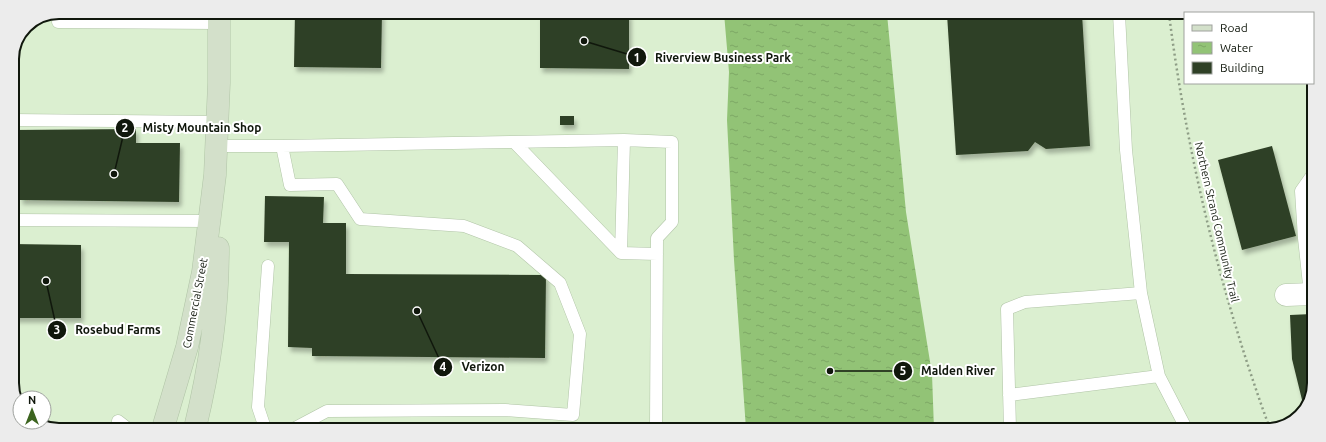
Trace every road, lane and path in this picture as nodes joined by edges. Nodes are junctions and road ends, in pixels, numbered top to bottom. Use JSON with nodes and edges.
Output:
{"nodes":[{"id":1,"x":179,"y":19,"type":"edge"},
{"id":2,"x":219,"y":19,"type":"edge"},
{"id":3,"x":1119,"y":19,"type":"edge"},
{"id":4,"x":1170,"y":19,"type":"edge"},
{"id":5,"x":58,"y":22,"type":"dead end"},
{"id":6,"x":19,"y":120,"type":"edge"},
{"id":7,"x":216,"y":122,"type":"junction"},
{"id":8,"x":624,"y":140,"type":"junction"},
{"id":9,"x":515,"y":143,"type":"junction"},
{"id":10,"x":216,"y":146,"type":"junction"},
{"id":11,"x":282,"y":146,"type":"junction"},
{"id":12,"x":215,"y":175,"type":"junction"},
{"id":13,"x":1307,"y":183,"type":"edge"},
{"id":14,"x":19,"y":220,"type":"edge"},
{"id":15,"x":209,"y":222,"type":"junction"},
{"id":16,"x":621,"y":253,"type":"junction"},
{"id":17,"x":657,"y":254,"type":"junction"},
{"id":18,"x":1307,"y":262,"type":"edge"},
{"id":19,"x":268,"y":266,"type":"dead end"},
{"id":20,"x":1141,"y":294,"type":"junction"},
{"id":21,"x":1307,"y":294,"type":"edge"},
{"id":22,"x":1286,"y":296,"type":"dead end"},
{"id":23,"x":1159,"y":376,"type":"junction"},
{"id":24,"x":1009,"y":396,"type":"junction"},
{"id":25,"x":164,"y":423,"type":"edge"},
{"id":26,"x":196,"y":423,"type":"edge"},
{"id":27,"x":263,"y":423,"type":"edge"},
{"id":28,"x":304,"y":423,"type":"edge"},
{"id":29,"x":656,"y":423,"type":"edge"},
{"id":30,"x":1010,"y":423,"type":"edge"},
{"id":31,"x":1183,"y":423,"type":"edge"},
{"id":32,"x":1268,"y":423,"type":"edge"}],
"edges":[{"from":1,"to":5,"type":"lane"},
{"from":2,"to":7,"type":"main road","name":"Commercial Street"},
{"from":3,"to":20,"type":"lane"},
{"from":4,"to":32,"type":"path","name":"Northern Strand Community Trail"},
{"from":6,"to":7,"type":"lane"},
{"from":7,"to":10,"type":"main road","name":"Commercial Street"},
{"from":8,"to":9,"type":"lane"},
{"from":8,"to":16,"type":"lane"},
{"from":8,"to":17,"type":"lane"},
{"from":9,"to":11,"type":"lane"},
{"from":9,"to":16,"type":"lane"},
{"from":10,"to":11,"type":"lane"},
{"from":10,"to":12,"type":"main road","name":"Commercial Street"},
{"from":11,"to":28,"type":"lane"},
{"from":12,"to":15,"type":"main road","name":"Commercial Street"},
{"from":12,"to":26,"type":"main road","name":"Commercial Street"},
{"from":13,"to":18,"type":"lane"},
{"from":14,"to":15,"type":"lane"},
{"from":15,"to":25,"type":"main road","name":"Commercial Street"},
{"from":16,"to":17,"type":"lane"},
{"from":17,"to":29,"type":"lane"},
{"from":19,"to":27,"type":"lane"},
{"from":20,"to":23,"type":"lane"},
{"from":20,"to":24,"type":"lane"},
{"from":21,"to":22,"type":"street"},
{"from":23,"to":24,"type":"lane"},
{"from":23,"to":31,"type":"lane"},
{"from":24,"to":30,"type":"lane"}]}
